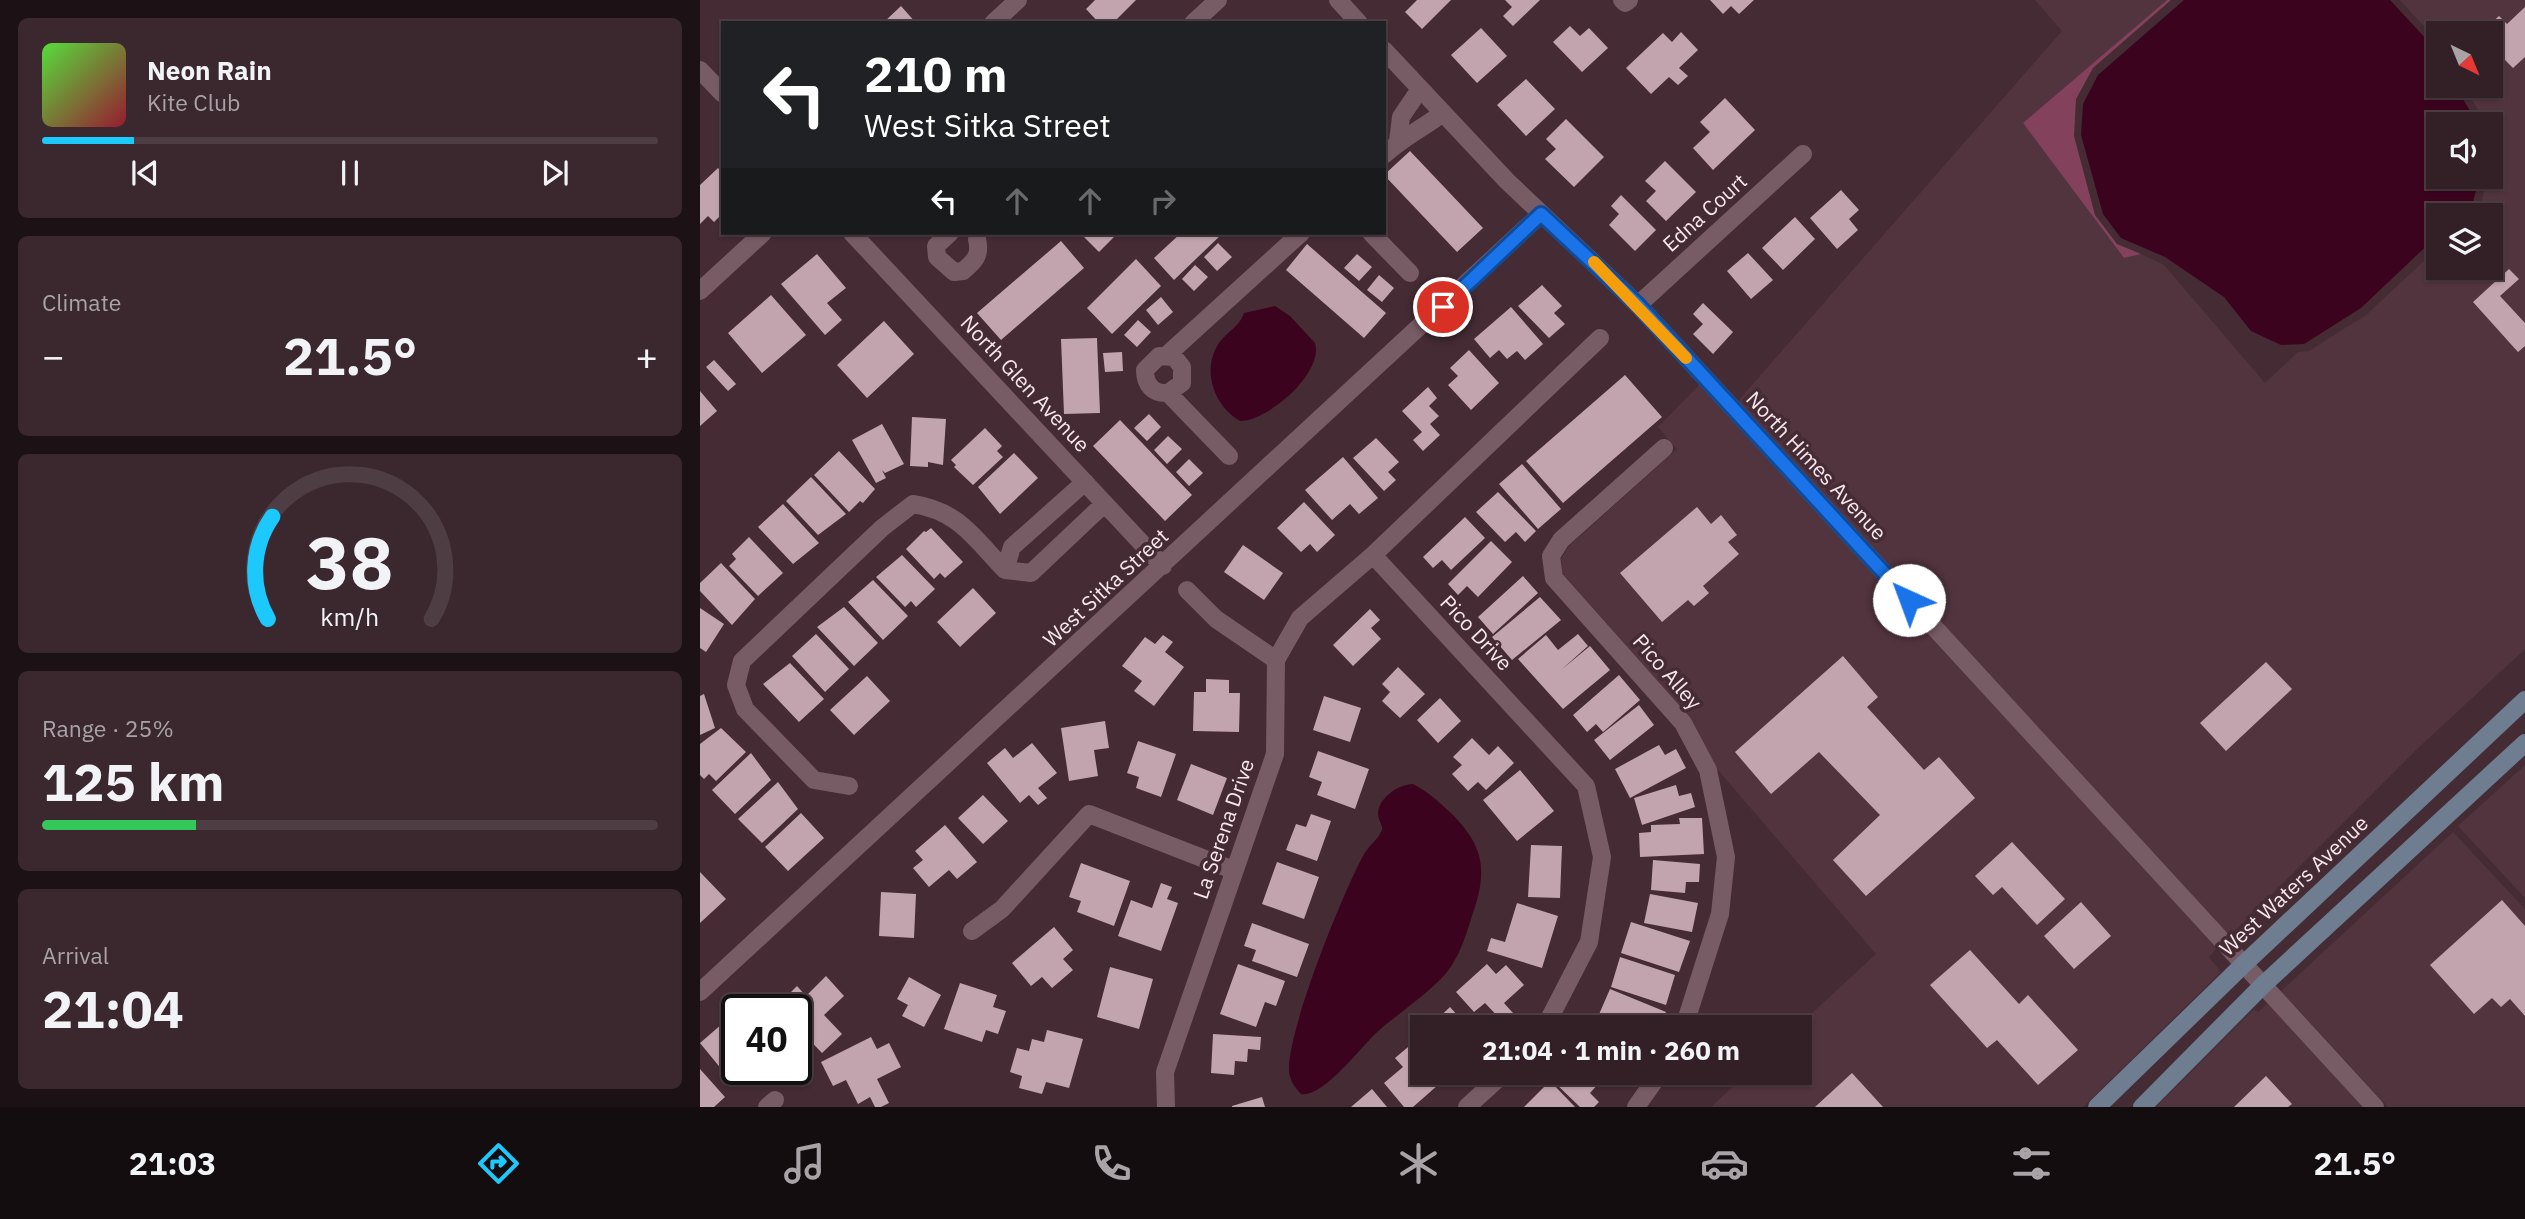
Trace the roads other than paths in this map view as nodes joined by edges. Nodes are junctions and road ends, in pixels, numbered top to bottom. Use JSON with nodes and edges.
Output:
{"nodes":[{"id":1,"x":1018,"y":0,"type":"edge"},
{"id":2,"x":1218,"y":0,"type":"edge"},
{"id":3,"x":1622,"y":0,"type":"edge"},
{"id":4,"x":1629,"y":0,"type":"edge"},
{"id":5,"x":1345,"y":3,"type":"edge"},
{"id":6,"x":995,"y":21,"type":"edge"},
{"id":7,"x":1195,"y":21,"type":"edge"},
{"id":8,"x":1358,"y":21,"type":"edge"},
{"id":9,"x":1386,"y":52,"type":"edge"},
{"id":10,"x":700,"y":70,"type":"edge"},
{"id":11,"x":1420,"y":89,"type":"junction"},
{"id":12,"x":721,"y":92,"type":"edge"},
{"id":13,"x":1443,"y":113,"type":"junction"},
{"id":14,"x":1398,"y":141,"type":"junction"},
{"id":15,"x":1386,"y":153,"type":"edge"},
{"id":16,"x":1803,"y":154,"type":"dead end"},
{"id":17,"x":1541,"y":214,"type":"junction"},
{"id":18,"x":762,"y":235,"type":"edge"},
{"id":19,"x":854,"y":235,"type":"edge"},
{"id":20,"x":948,"y":235,"type":"edge"},
{"id":21,"x":976,"y":235,"type":"edge"},
{"id":22,"x":1299,"y":235,"type":"edge"},
{"id":23,"x":1373,"y":235,"type":"edge"},
{"id":24,"x":1410,"y":273,"type":"dead end"},
{"id":25,"x":700,"y":291,"type":"edge"},
{"id":26,"x":1638,"y":305,"type":"junction"},
{"id":27,"x":1600,"y":338,"type":"dead end"},
{"id":28,"x":1167,"y":355,"type":"junction"},
{"id":29,"x":1168,"y":393,"type":"junction"},
{"id":30,"x":1664,"y":448,"type":"dead end"},
{"id":31,"x":1228,"y":456,"type":"dead end"},
{"id":32,"x":1084,"y":482,"type":"junction"},
{"id":33,"x":1104,"y":504,"type":"junction"},
{"id":34,"x":1373,"y":555,"type":"junction"},
{"id":35,"x":1163,"y":566,"type":"junction"},
{"id":36,"x":1005,"y":570,"type":"junction"},
{"id":37,"x":1187,"y":590,"type":"dead end"},
{"id":38,"x":1276,"y":660,"type":"junction"},
{"id":39,"x":2525,"y":700,"type":"edge"},
{"id":40,"x":2525,"y":710,"type":"edge"},
{"id":41,"x":2519,"y":748,"type":"edge"},
{"id":42,"x":849,"y":786,"type":"dead end"},
{"id":43,"x":1233,"y":870,"type":"junction"},
{"id":44,"x":972,"y":931,"type":"dead end"},
{"id":45,"x":2244,"y":964,"type":"junction"},
{"id":46,"x":2263,"y":985,"type":"junction"},
{"id":47,"x":700,"y":992,"type":"edge"},
{"id":48,"x":1551,"y":1015,"type":"edge"},
{"id":49,"x":1688,"y":1015,"type":"edge"},
{"id":50,"x":1491,"y":1085,"type":"edge"},
{"id":51,"x":1652,"y":1085,"type":"edge"},
{"id":52,"x":1166,"y":1107,"type":"edge"},
{"id":53,"x":1467,"y":1107,"type":"edge"},
{"id":54,"x":1636,"y":1107,"type":"edge"},
{"id":55,"x":2097,"y":1107,"type":"edge"},
{"id":56,"x":2142,"y":1107,"type":"edge"},
{"id":57,"x":2375,"y":1107,"type":"edge"}],
"edges":[{"from":1,"to":6,"type":"street"},
{"from":2,"to":7,"type":"street"},
{"from":3,"to":4,"type":"street"},
{"from":5,"to":8,"type":"street"},
{"from":9,"to":11,"type":"street","name":"North Himes Avenue"},
{"from":10,"to":12,"type":"street"},
{"from":11,"to":13,"type":"street","name":"North Himes Avenue"},
{"from":11,"to":14,"type":"street"},
{"from":13,"to":14,"type":"street"},
{"from":13,"to":17,"type":"street","name":"North Himes Avenue"},
{"from":14,"to":15,"type":"street"},
{"from":16,"to":26,"type":"street","name":"Edna Court"},
{"from":17,"to":26,"type":"street","name":"North Himes Avenue"},
{"from":17,"to":35,"type":"street","name":"West Sitka Street"},
{"from":18,"to":25,"type":"street"},
{"from":19,"to":32,"type":"street","name":"North Glen Avenue"},
{"from":20,"to":21,"type":"street"},
{"from":22,"to":28,"type":"street"},
{"from":23,"to":24,"type":"street"},
{"from":26,"to":45,"type":"street","name":"North Himes Avenue"},
{"from":27,"to":34,"type":"street"},
{"from":28,"to":29,"type":"street"},
{"from":28,"to":29,"type":"street"},
{"from":29,"to":31,"type":"street"},
{"from":30,"to":49,"type":"street","name":"Pico Alley"},
{"from":32,"to":33,"type":"street","name":"North Glen Avenue"},
{"from":32,"to":36,"type":"street"},
{"from":33,"to":35,"type":"street","name":"North Glen Avenue"},
{"from":33,"to":36,"type":"street"},
{"from":34,"to":38,"type":"street","name":"La Serena Drive"},
{"from":34,"to":48,"type":"street","name":"Pico Drive"},
{"from":35,"to":47,"type":"street","name":"West Sitka Street"},
{"from":36,"to":42,"type":"street"},
{"from":37,"to":38,"type":"street"},
{"from":38,"to":43,"type":"street","name":"La Serena Drive"},
{"from":39,"to":45,"type":"main road","name":"West Waters Avenue"},
{"from":40,"to":41,"type":"main road"},
{"from":41,"to":46,"type":"main road"},
{"from":43,"to":44,"type":"street"},
{"from":43,"to":52,"type":"street","name":"La Serena Drive"},
{"from":45,"to":46,"type":"street","name":"North Himes Avenue"},
{"from":45,"to":55,"type":"main road","name":"West Waters Avenue"},
{"from":46,"to":56,"type":"main road"},
{"from":46,"to":57,"type":"street","name":"North Himes Avenue"},
{"from":50,"to":53,"type":"street"},
{"from":51,"to":54,"type":"street"}]}
